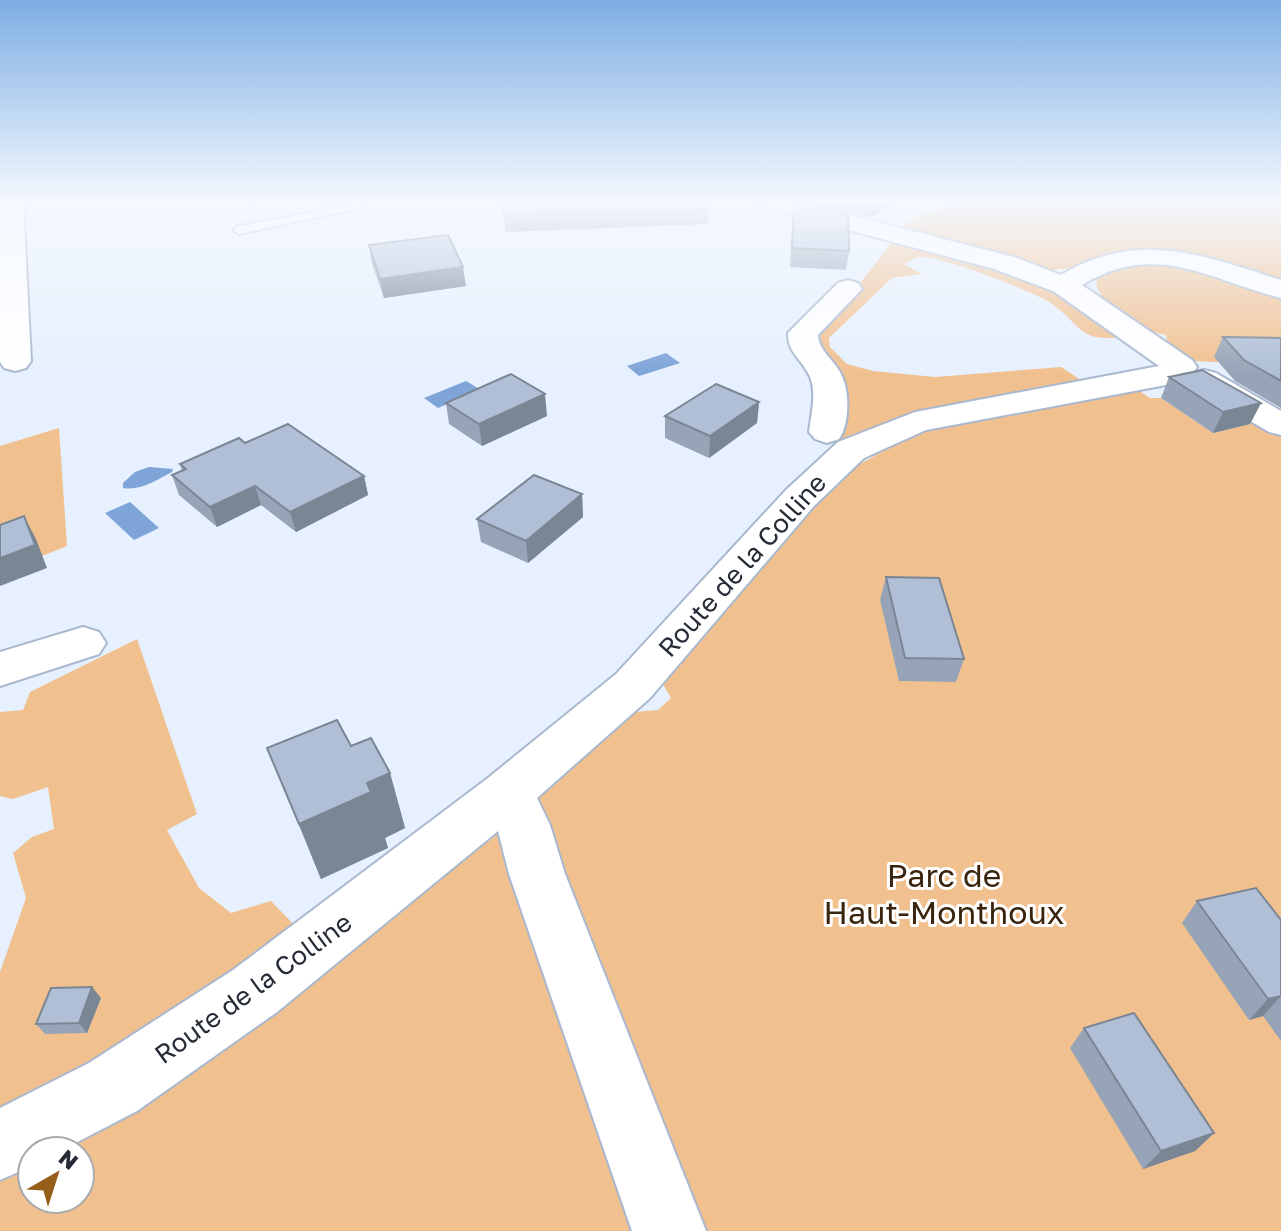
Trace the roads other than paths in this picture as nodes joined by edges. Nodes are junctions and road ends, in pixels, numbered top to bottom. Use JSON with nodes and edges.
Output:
{"nodes":[{"id":1,"x":12,"y":259,"type":"edge"},
{"id":2,"x":989,"y":259,"type":"edge"},
{"id":3,"x":1129,"y":259,"type":"edge"},
{"id":4,"x":1167,"y":259,"type":"edge"},
{"id":5,"x":1063,"y":285,"type":"junction"},
{"id":6,"x":848,"y":289,"type":"dead end"},
{"id":7,"x":1281,"y":289,"type":"edge"},
{"id":8,"x":15,"y":361,"type":"dead end"},
{"id":9,"x":1181,"y":367,"type":"junction"},
{"id":10,"x":1281,"y":425,"type":"edge"},
{"id":11,"x":827,"y":432,"type":"dead end"},
{"id":12,"x":83,"y":643,"type":"dead end"},
{"id":13,"x":0,"y":669,"type":"edge"},
{"id":14,"x":507,"y":793,"type":"junction"},
{"id":15,"x":0,"y":1145,"type":"edge"},
{"id":16,"x":669,"y":1231,"type":"edge"}],
"edges":[{"from":1,"to":8,"type":"street"},
{"from":2,"to":5,"type":"street"},
{"from":3,"to":5,"type":"street"},
{"from":4,"to":7,"type":"street"},
{"from":5,"to":9,"type":"street"},
{"from":6,"to":11,"type":"street"},
{"from":9,"to":10,"type":"street"},
{"from":9,"to":14,"type":"street","name":"Route de la Colline"},
{"from":12,"to":13,"type":"street"},
{"from":14,"to":15,"type":"street","name":"Route de la Colline"},
{"from":14,"to":16,"type":"street"}]}
